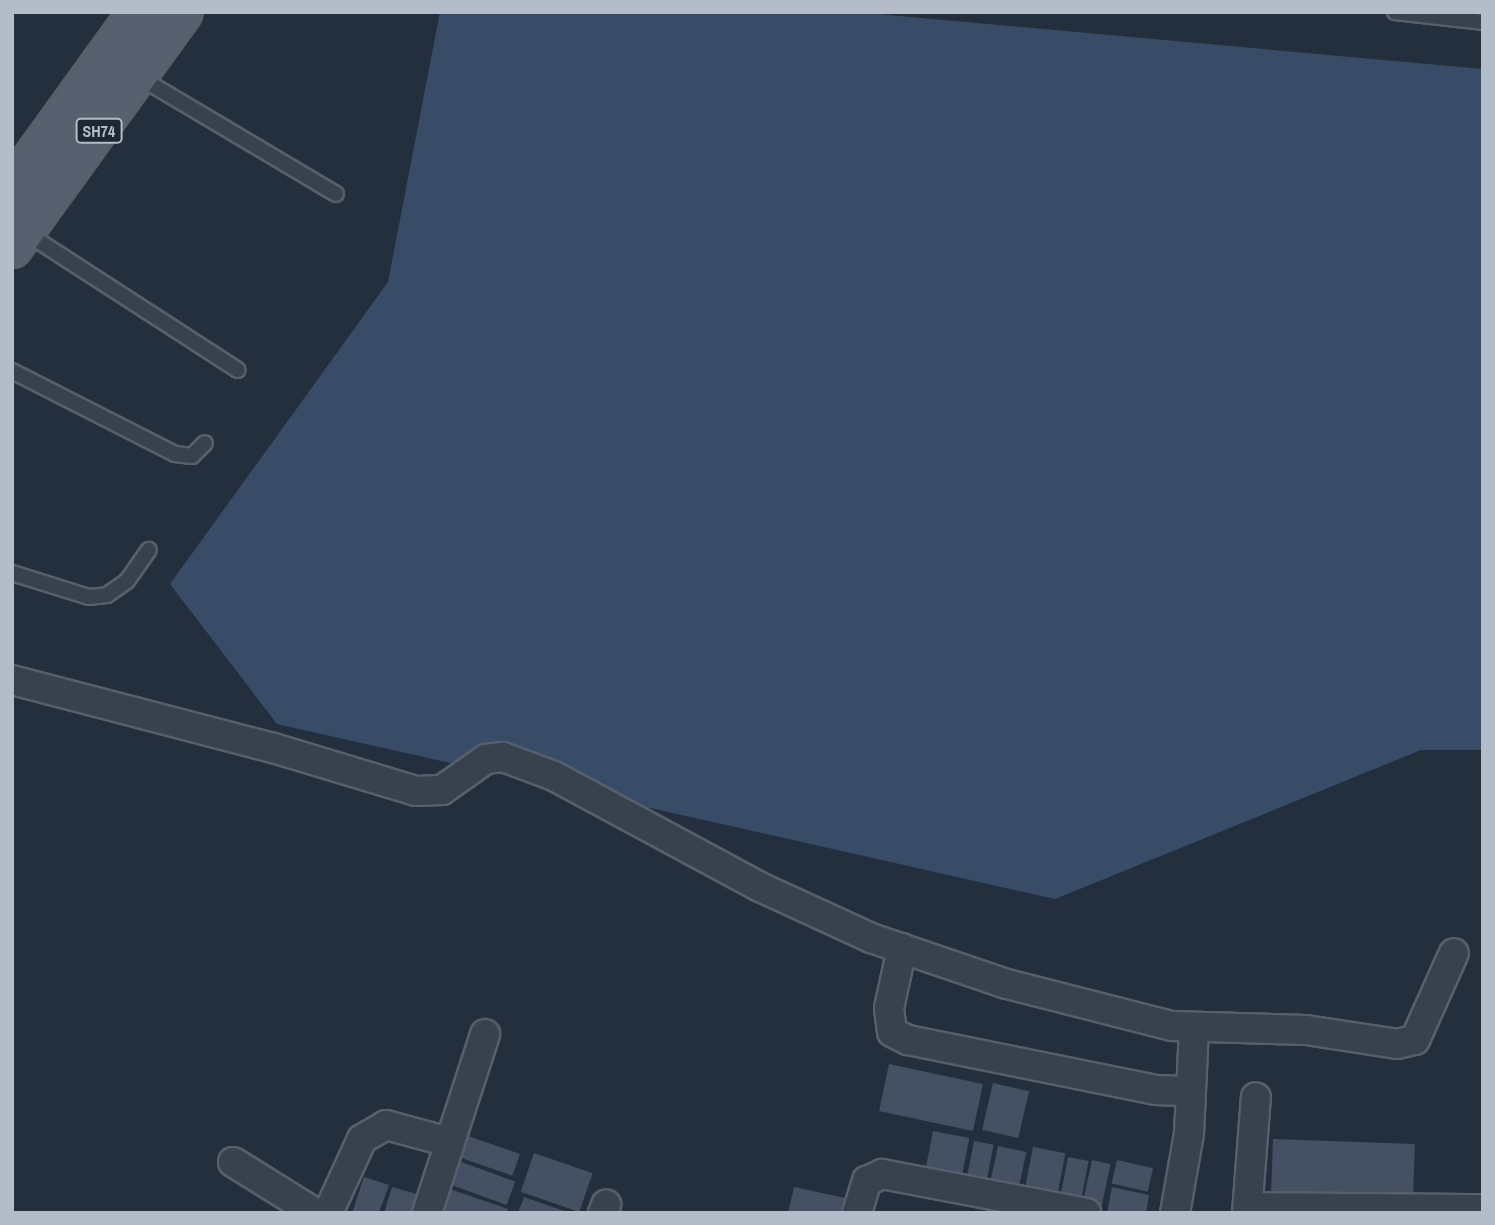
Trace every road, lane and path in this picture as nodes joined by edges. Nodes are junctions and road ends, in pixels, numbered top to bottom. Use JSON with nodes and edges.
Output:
{"nodes":[{"id":1,"x":138,"y":12,"type":"edge"},
{"id":2,"x":183,"y":12,"type":"edge"},
{"id":3,"x":1395,"y":12,"type":"edge"},
{"id":4,"x":1483,"y":22,"type":"edge"},
{"id":5,"x":138,"y":76,"type":"junction"},
{"id":6,"x":12,"y":187,"type":"edge"},
{"id":7,"x":336,"y":194,"type":"dead end"},
{"id":8,"x":16,"y":244,"type":"edge"},
{"id":9,"x":239,"y":370,"type":"dead end"},
{"id":10,"x":12,"y":371,"type":"edge"},
{"id":11,"x":205,"y":443,"type":"dead end"},
{"id":12,"x":149,"y":550,"type":"dead end"},
{"id":13,"x":12,"y":573,"type":"edge"},
{"id":14,"x":12,"y":680,"type":"edge"},
{"id":15,"x":902,"y":948,"type":"junction"},
{"id":16,"x":1454,"y":953,"type":"dead end"},
{"id":17,"x":1194,"y":1028,"type":"junction"},
{"id":18,"x":485,"y":1034,"type":"dead end"},
{"id":19,"x":1189,"y":1091,"type":"junction"},
{"id":20,"x":1256,"y":1097,"type":"dead end"},
{"id":21,"x":449,"y":1142,"type":"junction"},
{"id":22,"x":233,"y":1162,"type":"dead end"},
{"id":23,"x":1483,"y":1209,"type":"edge"},
{"id":24,"x":1247,"y":1210,"type":"edge"},
{"id":25,"x":315,"y":1213,"type":"edge"},
{"id":26,"x":328,"y":1213,"type":"edge"},
{"id":27,"x":428,"y":1213,"type":"edge"},
{"id":28,"x":857,"y":1213,"type":"edge"},
{"id":29,"x":1086,"y":1213,"type":"edge"},
{"id":30,"x":1175,"y":1213,"type":"edge"}],
"edges":[{"from":1,"to":6,"type":"main road","number":"SH74"},
{"from":2,"to":5,"type":"main road","number":"SH74"},
{"from":3,"to":4,"type":"lane"},
{"from":5,"to":7,"type":"lane"},
{"from":5,"to":8,"type":"main road","number":"SH74"},
{"from":8,"to":9,"type":"lane"},
{"from":10,"to":11,"type":"lane"},
{"from":12,"to":13,"type":"lane"},
{"from":14,"to":15,"type":"street"},
{"from":15,"to":17,"type":"street"},
{"from":15,"to":19,"type":"street"},
{"from":16,"to":17,"type":"street"},
{"from":17,"to":19,"type":"street"},
{"from":18,"to":21,"type":"street"},
{"from":19,"to":30,"type":"street"},
{"from":20,"to":24,"type":"street"},
{"from":21,"to":26,"type":"street"},
{"from":21,"to":27,"type":"street"},
{"from":22,"to":25,"type":"street"},
{"from":23,"to":24,"type":"street"},
{"from":28,"to":29,"type":"street"}]}
